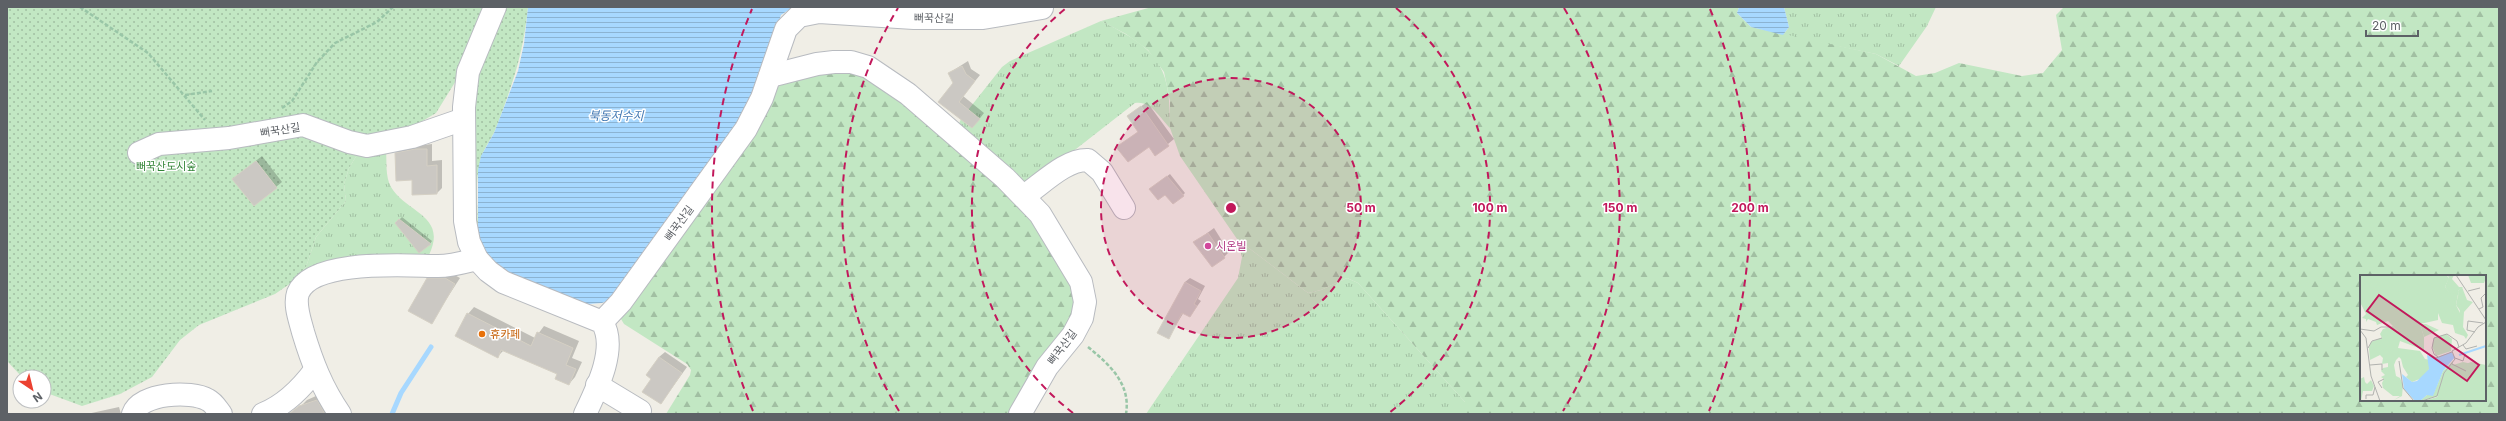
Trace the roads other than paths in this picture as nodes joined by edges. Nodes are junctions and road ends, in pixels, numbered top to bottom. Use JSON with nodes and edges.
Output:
{"nodes":[{"id":1,"x":495,"y":7,"type":"edge"},
{"id":2,"x":1042,"y":8,"type":"dead end"},
{"id":3,"x":770,"y":76,"type":"junction"},
{"id":4,"x":464,"y":119,"type":"junction"},
{"id":5,"x":139,"y":153,"type":"dead end"},
{"id":6,"x":1024,"y":196,"type":"junction"},
{"id":7,"x":1124,"y":208,"type":"dead end"},
{"id":8,"x":477,"y":259,"type":"junction"},
{"id":9,"x":602,"y":322,"type":"junction"},
{"id":10,"x":315,"y":370,"type":"junction"},
{"id":11,"x":597,"y":385,"type":"junction"},
{"id":12,"x":640,"y":411,"type":"dead end"},
{"id":13,"x":133,"y":414,"type":"edge"},
{"id":14,"x":220,"y":414,"type":"edge"},
{"id":15,"x":263,"y":414,"type":"edge"},
{"id":16,"x":340,"y":414,"type":"edge"},
{"id":17,"x":585,"y":414,"type":"edge"},
{"id":18,"x":1020,"y":414,"type":"edge"}],
"edges":[{"from":1,"to":4,"type":"street"},
{"from":2,"to":3,"type":"street","name":"뻐꾹산길"},
{"from":3,"to":6,"type":"street","name":"뻐꾹산길"},
{"from":3,"to":9,"type":"street","name":"뻐꾹산길"},
{"from":4,"to":5,"type":"street","name":"뻐꾹산길"},
{"from":4,"to":8,"type":"street"},
{"from":6,"to":7,"type":"street"},
{"from":6,"to":18,"type":"street","name":"뻐꾹산길"},
{"from":8,"to":9,"type":"street"},
{"from":8,"to":10,"type":"street"},
{"from":9,"to":11,"type":"street"},
{"from":10,"to":15,"type":"street"},
{"from":10,"to":16,"type":"street"},
{"from":11,"to":12,"type":"street"},
{"from":11,"to":17,"type":"street"},
{"from":13,"to":14,"type":"street"}]}
